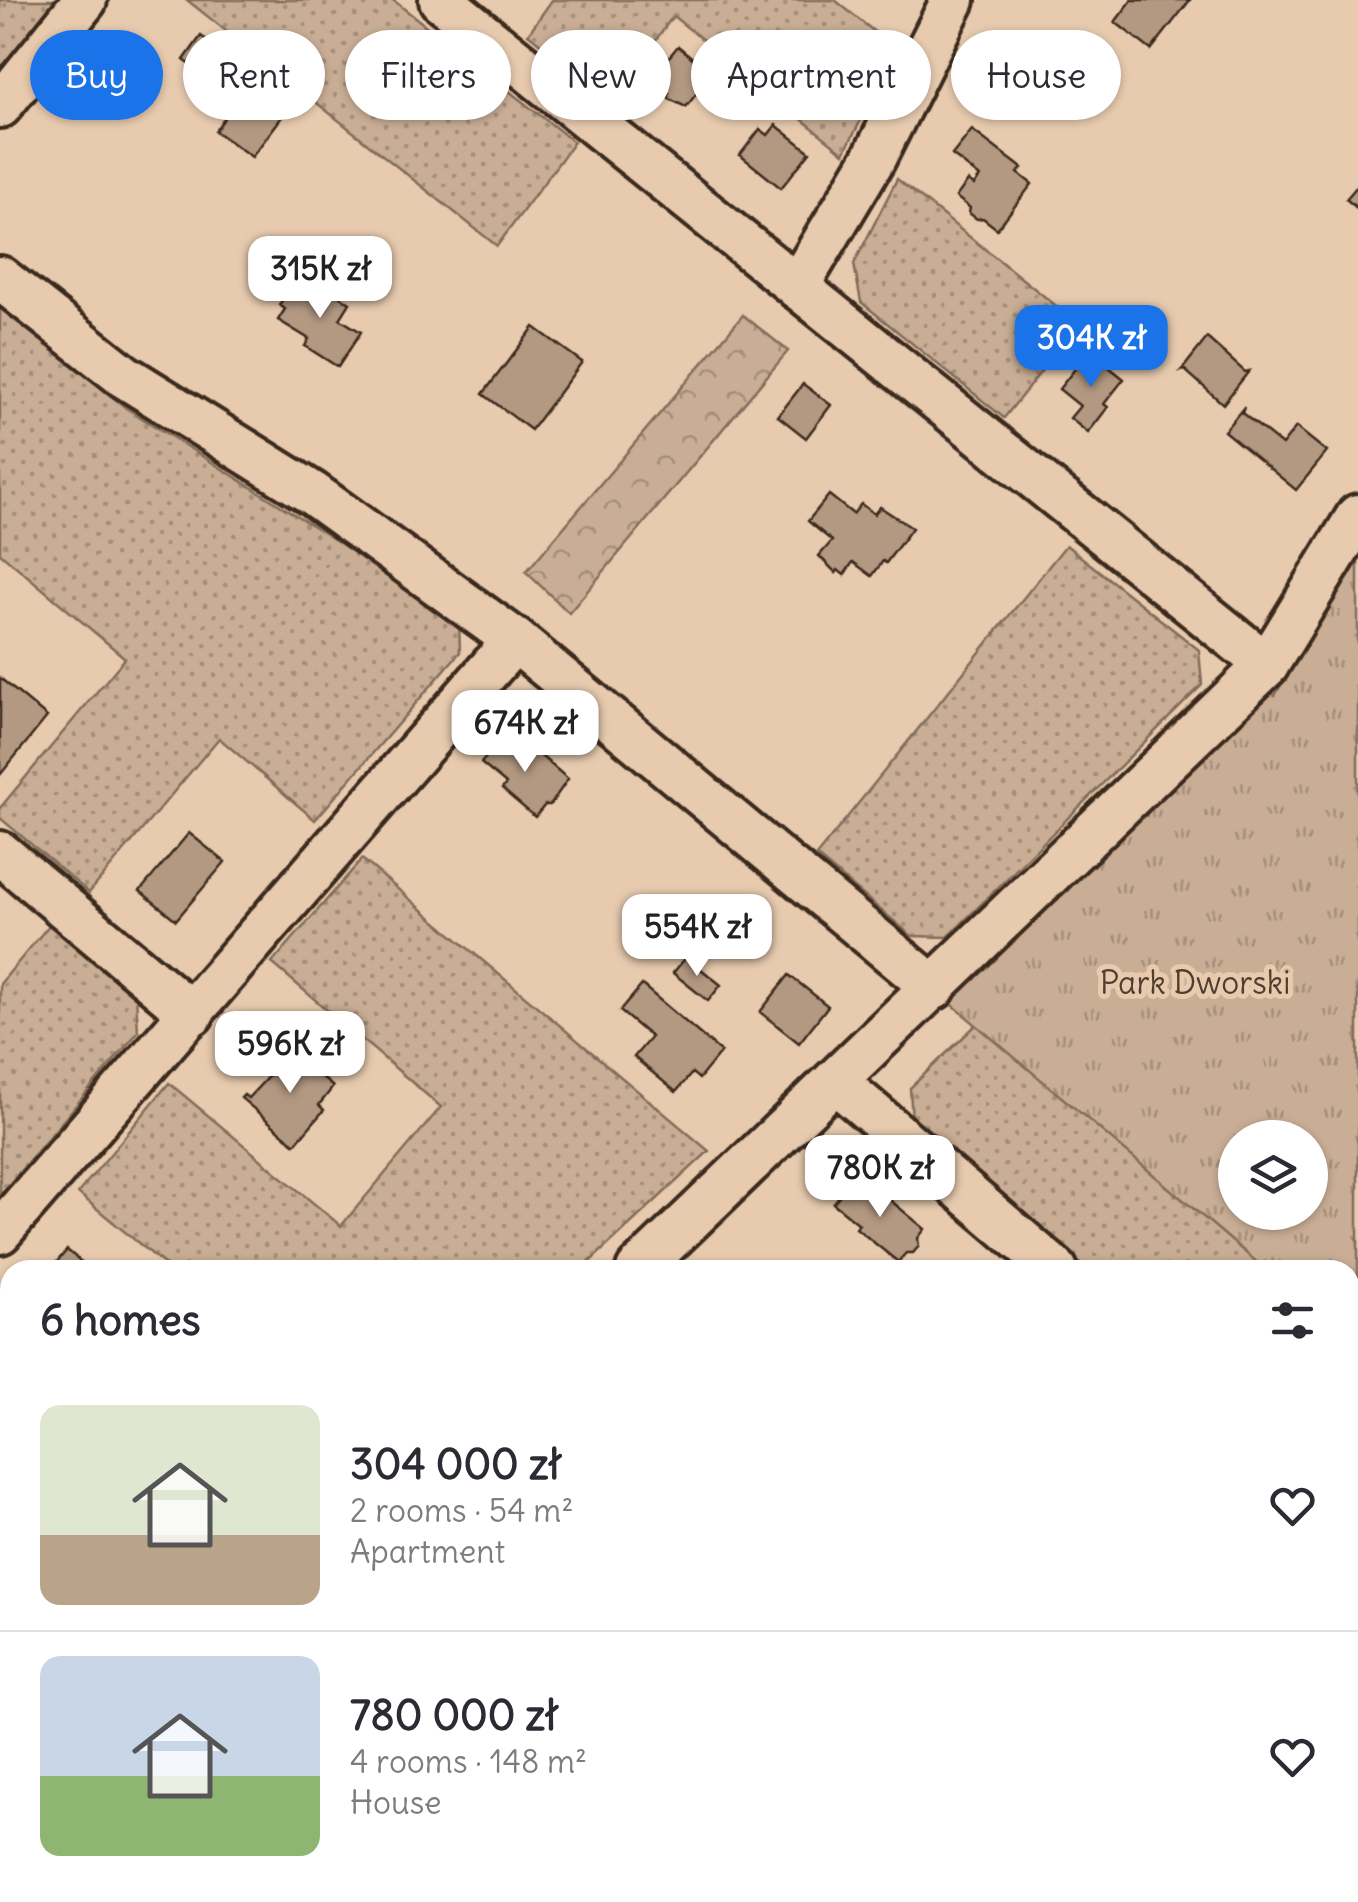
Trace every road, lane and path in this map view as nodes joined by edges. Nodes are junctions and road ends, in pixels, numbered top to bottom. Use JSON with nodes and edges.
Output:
{"nodes":[{"id":1,"x":85,"y":0,"type":"edge"},
{"id":2,"x":440,"y":0,"type":"edge"},
{"id":3,"x":953,"y":0,"type":"edge"},
{"id":4,"x":0,"y":106,"type":"edge"},
{"id":5,"x":0,"y":278,"type":"edge"},
{"id":6,"x":797,"y":287,"type":"junction"},
{"id":7,"x":1358,"y":516,"type":"edge"},
{"id":8,"x":515,"y":640,"type":"junction"},
{"id":9,"x":1267,"y":665,"type":"junction"},
{"id":10,"x":0,"y":853,"type":"edge"},
{"id":11,"x":934,"y":988,"type":"junction"},
{"id":12,"x":192,"y":1014,"type":"junction"},
{"id":13,"x":835,"y":1082,"type":"junction"},
{"id":14,"x":0,"y":1232,"type":"edge"},
{"id":15,"x":648,"y":1260,"type":"edge"},
{"id":16,"x":1044,"y":1260,"type":"edge"}],
"edges":[{"from":1,"to":4,"type":"street"},
{"from":2,"to":6,"type":"street"},
{"from":3,"to":6,"type":"street"},
{"from":5,"to":8,"type":"street"},
{"from":6,"to":9,"type":"street"},
{"from":7,"to":9,"type":"street"},
{"from":8,"to":11,"type":"street"},
{"from":8,"to":12,"type":"street"},
{"from":9,"to":11,"type":"street"},
{"from":10,"to":12,"type":"street"},
{"from":11,"to":13,"type":"street"},
{"from":12,"to":14,"type":"street"},
{"from":13,"to":15,"type":"street"},
{"from":13,"to":16,"type":"street"}]}
